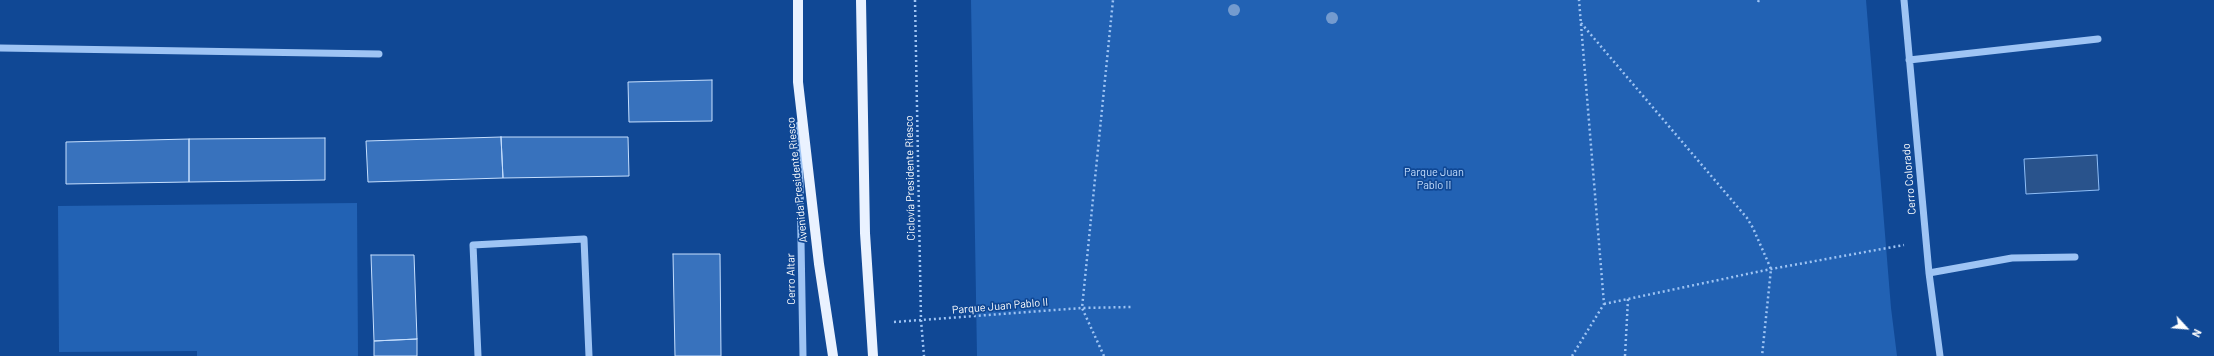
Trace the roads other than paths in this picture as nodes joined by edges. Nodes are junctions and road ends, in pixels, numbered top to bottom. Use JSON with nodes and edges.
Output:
{"nodes":[{"id":1,"x":798,"y":0,"type":"edge"},
{"id":2,"x":861,"y":0,"type":"edge"},
{"id":3,"x":1904,"y":0,"type":"edge"},
{"id":4,"x":2098,"y":39,"type":"dead end"},
{"id":5,"x":0,"y":48,"type":"edge"},
{"id":6,"x":379,"y":54,"type":"dead end"},
{"id":7,"x":1909,"y":60,"type":"junction"},
{"id":8,"x":798,"y":82,"type":"junction"},
{"id":9,"x":2075,"y":257,"type":"dead end"},
{"id":10,"x":1929,"y":272,"type":"junction"},
{"id":11,"x":478,"y":356,"type":"edge"},
{"id":12,"x":589,"y":356,"type":"edge"},
{"id":13,"x":803,"y":356,"type":"edge"},
{"id":14,"x":833,"y":356,"type":"edge"},
{"id":15,"x":873,"y":356,"type":"edge"},
{"id":16,"x":1940,"y":356,"type":"edge"}],
"edges":[{"from":1,"to":8,"type":"main road","name":"Avenida Presidente Riesco"},
{"from":2,"to":15,"type":"main road"},
{"from":3,"to":7,"type":"street","name":"Cerro Colorado"},
{"from":4,"to":7,"type":"street"},
{"from":5,"to":6,"type":"street"},
{"from":7,"to":10,"type":"street","name":"Cerro Colorado"},
{"from":8,"to":13,"type":"street","name":"Cerro Altar"},
{"from":8,"to":14,"type":"main road","name":"Avenida Presidente Riesco"},
{"from":9,"to":10,"type":"street"},
{"from":10,"to":16,"type":"street","name":"Cerro Colorado"},
{"from":11,"to":12,"type":"street"}]}
